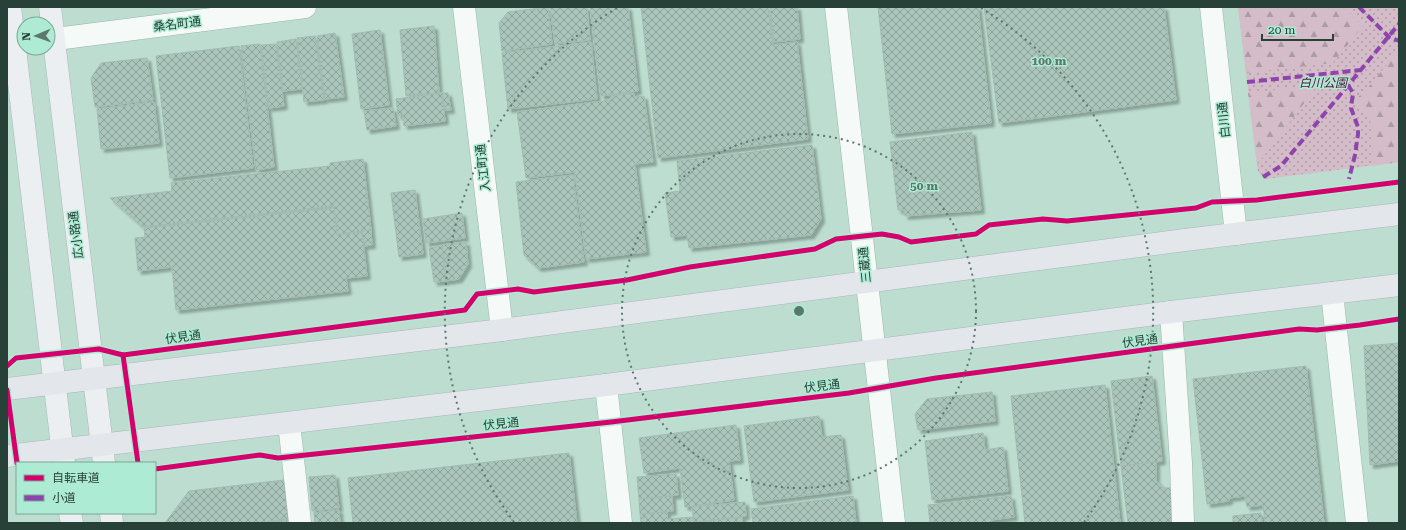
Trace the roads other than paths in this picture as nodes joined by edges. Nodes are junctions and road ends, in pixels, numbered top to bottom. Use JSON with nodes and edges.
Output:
{"nodes":[{"id":1,"x":10,"y":7,"type":"edge"},
{"id":2,"x":305,"y":7,"type":"edge"},
{"id":3,"x":464,"y":7,"type":"edge"},
{"id":4,"x":836,"y":7,"type":"edge"},
{"id":5,"x":1211,"y":7,"type":"edge"},
{"id":6,"x":56,"y":39,"type":"edge"},
{"id":7,"x":15,"y":43,"type":"edge"},
{"id":8,"x":53,"y":56,"type":"edge"},
{"id":9,"x":1399,"y":214,"type":"edge"},
{"id":10,"x":1236,"y":234,"type":"junction"},
{"id":11,"x":867,"y":281,"type":"junction"},
{"id":12,"x":1399,"y":285,"type":"edge"},
{"id":13,"x":1332,"y":293,"type":"junction"},
{"id":14,"x":1171,"y":312,"type":"junction"},
{"id":15,"x":502,"y":330,"type":"junction"},
{"id":16,"x":875,"y":350,"type":"junction"},
{"id":17,"x":93,"y":378,"type":"junction"},
{"id":18,"x":55,"y":383,"type":"junction"},
{"id":19,"x":606,"y":385,"type":"junction"},
{"id":20,"x":7,"y":388,"type":"edge"},
{"id":21,"x":289,"y":423,"type":"junction"},
{"id":22,"x":103,"y":454,"type":"edge"},
{"id":23,"x":7,"y":456,"type":"edge"},
{"id":24,"x":63,"y":456,"type":"edge"},
{"id":25,"x":300,"y":523,"type":"edge"},
{"id":26,"x":621,"y":523,"type":"edge"},
{"id":27,"x":894,"y":523,"type":"edge"},
{"id":28,"x":1182,"y":523,"type":"edge"},
{"id":29,"x":1357,"y":523,"type":"edge"}],
"edges":[{"from":1,"to":7,"type":"main road"},
{"from":2,"to":6,"type":"street","name":"桑名町通"},
{"from":3,"to":15,"type":"street","name":"入江町通"},
{"from":4,"to":11,"type":"street","name":"三蔵通"},
{"from":5,"to":10,"type":"street","name":"白川通"},
{"from":7,"to":18,"type":"main road"},
{"from":8,"to":17,"type":"main road","name":"広小路通"},
{"from":9,"to":10,"type":"highway"},
{"from":10,"to":11,"type":"highway"},
{"from":11,"to":15,"type":"highway"},
{"from":11,"to":16,"type":"street","name":"三蔵通"},
{"from":12,"to":13,"type":"highway","name":"伏見通"},
{"from":13,"to":14,"type":"highway","name":"伏見通"},
{"from":13,"to":29,"type":"street"},
{"from":14,"to":16,"type":"highway","name":"伏見通"},
{"from":14,"to":28,"type":"street"},
{"from":15,"to":17,"type":"highway"},
{"from":16,"to":19,"type":"highway","name":"伏見通"},
{"from":16,"to":27,"type":"street","name":"三蔵通"},
{"from":17,"to":18,"type":"highway"},
{"from":17,"to":22,"type":"main road","name":"広小路通"},
{"from":18,"to":20,"type":"highway"},
{"from":18,"to":24,"type":"main road"},
{"from":19,"to":21,"type":"highway","name":"伏見通"},
{"from":19,"to":26,"type":"street"},
{"from":21,"to":22,"type":"highway","name":"伏見通"},
{"from":21,"to":25,"type":"street"},
{"from":22,"to":24,"type":"highway","name":"伏見通"},
{"from":23,"to":24,"type":"highway","name":"伏見通"}]}
